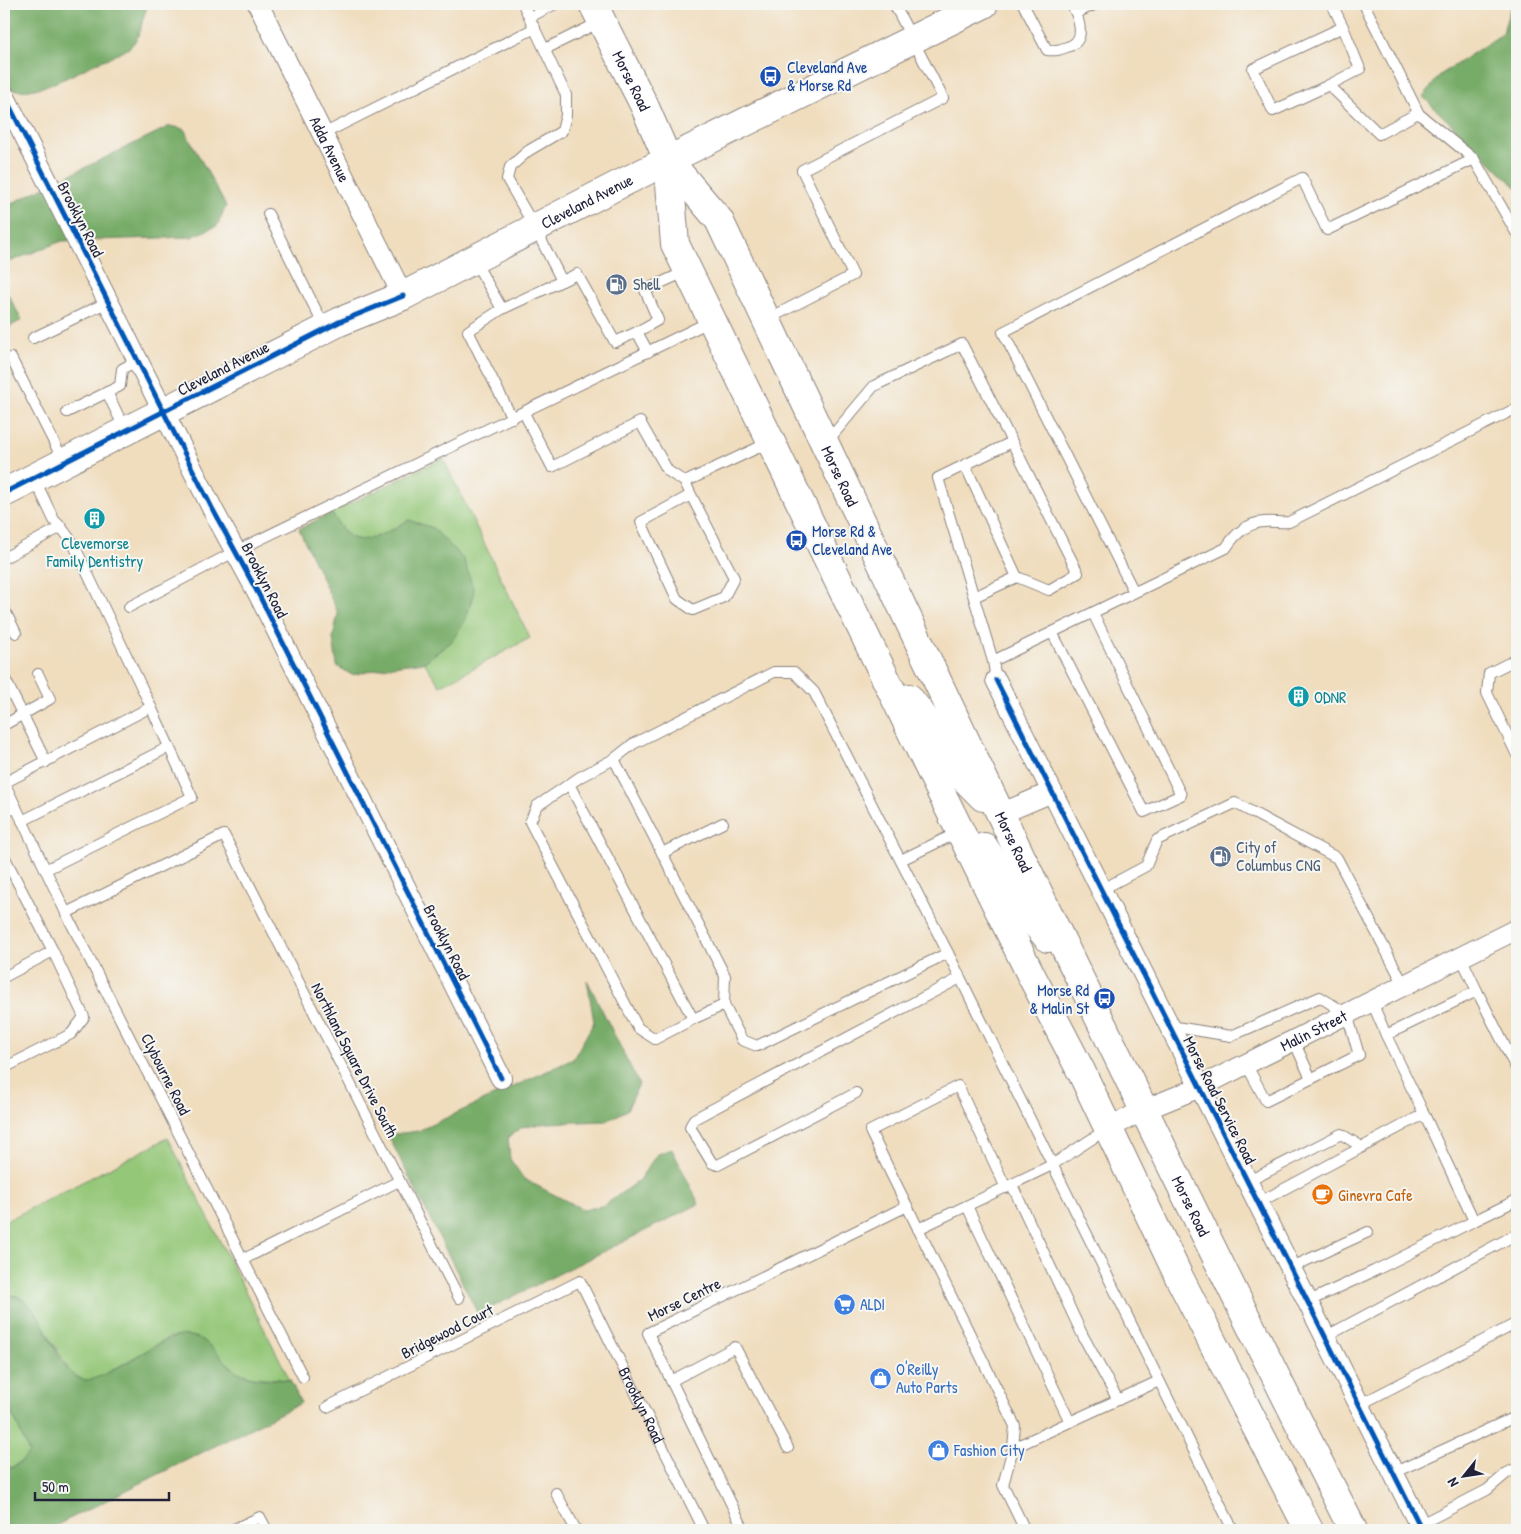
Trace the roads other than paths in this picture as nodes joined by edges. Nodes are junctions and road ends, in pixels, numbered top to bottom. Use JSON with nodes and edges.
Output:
{"nodes":[{"id":1,"x":258,"y":4,"type":"edge"},
{"id":2,"x":523,"y":4,"type":"edge"},
{"id":3,"x":555,"y":4,"type":"edge"},
{"id":4,"x":894,"y":4,"type":"edge"},
{"id":5,"x":984,"y":4,"type":"edge"},
{"id":6,"x":1023,"y":4,"type":"edge"},
{"id":7,"x":1096,"y":4,"type":"edge"},
{"id":8,"x":1332,"y":4,"type":"edge"},
{"id":9,"x":1364,"y":4,"type":"edge"},
{"id":10,"x":1074,"y":8,"type":"edge"},
{"id":11,"x":597,"y":12,"type":"edge"},
{"id":12,"x":530,"y":17,"type":"junction"},
{"id":13,"x":1343,"y":27,"type":"junction"},
{"id":14,"x":535,"y":28,"type":"junction"},
{"id":15,"x":911,"y":40,"type":"junction"},
{"id":16,"x":545,"y":49,"type":"junction"},
{"id":17,"x":1329,"y":85,"type":"junction"},
{"id":18,"x":4,"y":95,"type":"edge"},
{"id":19,"x":1418,"y":113,"type":"junction"},
{"id":20,"x":323,"y":134,"type":"junction"},
{"id":21,"x":1474,"y":159,"type":"junction"},
{"id":22,"x":668,"y":160,"type":"junction"},
{"id":23,"x":268,"y":214,"type":"dead end"},
{"id":24,"x":535,"y":228,"type":"junction"},
{"id":25,"x":1517,"y":234,"type":"edge"},
{"id":26,"x":473,"y":260,"type":"junction"},
{"id":27,"x":688,"y":270,"type":"junction"},
{"id":28,"x":562,"y":281,"type":"junction"},
{"id":29,"x":403,"y":296,"type":"junction"},
{"id":30,"x":108,"y":302,"type":"junction"},
{"id":31,"x":502,"y":309,"type":"junction"},
{"id":32,"x":712,"y":320,"type":"junction"},
{"id":33,"x":766,"y":320,"type":"junction"},
{"id":34,"x":326,"y":329,"type":"junction"},
{"id":35,"x":637,"y":332,"type":"junction"},
{"id":36,"x":33,"y":338,"type":"dead end"},
{"id":37,"x":648,"y":352,"type":"junction"},
{"id":38,"x":4,"y":358,"type":"edge"},
{"id":39,"x":138,"y":360,"type":"junction"},
{"id":40,"x":107,"y":392,"type":"junction"},
{"id":41,"x":1517,"y":408,"type":"edge"},
{"id":42,"x":67,"y":412,"type":"dead end"},
{"id":43,"x":164,"y":412,"type":"junction"},
{"id":44,"x":524,"y":413,"type":"junction"},
{"id":45,"x":512,"y":418,"type":"junction"},
{"id":46,"x":126,"y":432,"type":"junction"},
{"id":47,"x":770,"y":442,"type":"junction"},
{"id":48,"x":1012,"y":442,"type":"junction"},
{"id":49,"x":825,"y":444,"type":"junction"},
{"id":50,"x":64,"y":463,"type":"junction"},
{"id":51,"x":965,"y":465,"type":"junction"},
{"id":52,"x":34,"y":478,"type":"junction"},
{"id":53,"x":685,"y":482,"type":"junction"},
{"id":54,"x":4,"y":493,"type":"edge"},
{"id":55,"x":691,"y":495,"type":"junction"},
{"id":56,"x":61,"y":527,"type":"junction"},
{"id":57,"x":236,"y":551,"type":"junction"},
{"id":58,"x":4,"y":558,"type":"edge"},
{"id":59,"x":1017,"y":577,"type":"junction"},
{"id":60,"x":1134,"y":592,"type":"junction"},
{"id":61,"x":974,"y":597,"type":"junction"},
{"id":62,"x":128,"y":608,"type":"dead end"},
{"id":63,"x":4,"y":609,"type":"edge"},
{"id":64,"x":1093,"y":613,"type":"junction"},
{"id":65,"x":1052,"y":632,"type":"junction"},
{"id":66,"x":16,"y":633,"type":"dead end"},
{"id":67,"x":867,"y":637,"type":"junction"},
{"id":68,"x":1517,"y":659,"type":"edge"},
{"id":69,"x":995,"y":671,"type":"junction"},
{"id":70,"x":38,"y":674,"type":"dead end"},
{"id":71,"x":4,"y":677,"type":"edge"},
{"id":72,"x":151,"y":707,"type":"junction"},
{"id":73,"x":23,"y":714,"type":"junction"},
{"id":74,"x":4,"y":725,"type":"edge"},
{"id":75,"x":169,"y":747,"type":"junction"},
{"id":76,"x":1517,"y":755,"type":"edge"},
{"id":77,"x":614,"y":759,"type":"junction"},
{"id":78,"x":46,"y":762,"type":"junction"},
{"id":79,"x":4,"y":783,"type":"edge"},
{"id":80,"x":569,"y":784,"type":"junction"},
{"id":81,"x":1052,"y":792,"type":"junction"},
{"id":82,"x":16,"y":807,"type":"junction"},
{"id":83,"x":4,"y":814,"type":"edge"},
{"id":84,"x":1000,"y":814,"type":"junction"},
{"id":85,"x":22,"y":821,"type":"junction"},
{"id":86,"x":723,"y":822,"type":"dead end"},
{"id":87,"x":960,"y":831,"type":"junction"},
{"id":88,"x":662,"y":853,"type":"junction"},
{"id":89,"x":5,"y":860,"type":"edge"},
{"id":90,"x":901,"y":860,"type":"junction"},
{"id":91,"x":45,"y":870,"type":"junction"},
{"id":92,"x":1101,"y":890,"type":"junction"},
{"id":93,"x":66,"y":913,"type":"junction"},
{"id":94,"x":1517,"y":929,"type":"edge"},
{"id":95,"x":53,"y":952,"type":"junction"},
{"id":96,"x":948,"y":953,"type":"junction"},
{"id":97,"x":1461,"y":957,"type":"junction"},
{"id":98,"x":1076,"y":969,"type":"junction"},
{"id":99,"x":4,"y":977,"type":"edge"},
{"id":100,"x":960,"y":978,"type":"junction"},
{"id":101,"x":1404,"y":985,"type":"junction"},
{"id":102,"x":1477,"y":991,"type":"junction"},
{"id":103,"x":1372,"y":1002,"type":"junction"},
{"id":104,"x":724,"y":1005,"type":"junction"},
{"id":105,"x":1347,"y":1014,"type":"junction"},
{"id":106,"x":693,"y":1019,"type":"junction"},
{"id":107,"x":1169,"y":1026,"type":"junction"},
{"id":108,"x":1386,"y":1035,"type":"junction"},
{"id":109,"x":1294,"y":1041,"type":"junction"},
{"id":110,"x":1246,"y":1064,"type":"junction"},
{"id":111,"x":4,"y":1068,"type":"edge"},
{"id":112,"x":1517,"y":1070,"type":"edge"},
{"id":113,"x":501,"y":1078,"type":"dead end"},
{"id":114,"x":1311,"y":1078,"type":"junction"},
{"id":115,"x":1200,"y":1087,"type":"junction"},
{"id":116,"x":856,"y":1093,"type":"dead end"},
{"id":117,"x":1144,"y":1110,"type":"junction"},
{"id":118,"x":1424,"y":1114,"type":"junction"},
{"id":119,"x":1107,"y":1129,"type":"junction"},
{"id":120,"x":1362,"y":1147,"type":"junction"},
{"id":121,"x":1052,"y":1165,"type":"junction"},
{"id":122,"x":399,"y":1181,"type":"junction"},
{"id":123,"x":1247,"y":1182,"type":"junction"},
{"id":124,"x":1009,"y":1187,"type":"junction"},
{"id":125,"x":1517,"y":1200,"type":"edge"},
{"id":126,"x":1258,"y":1203,"type":"junction"},
{"id":127,"x":907,"y":1206,"type":"junction"},
{"id":128,"x":967,"y":1206,"type":"junction"},
{"id":129,"x":1474,"y":1221,"type":"junction"},
{"id":130,"x":918,"y":1229,"type":"junction"},
{"id":131,"x":1368,"y":1232,"type":"dead end"},
{"id":132,"x":1517,"y":1234,"type":"edge"},
{"id":133,"x":244,"y":1259,"type":"junction"},
{"id":134,"x":1290,"y":1268,"type":"junction"},
{"id":135,"x":580,"y":1281,"type":"joint"},
{"id":136,"x":459,"y":1298,"type":"dead end"},
{"id":137,"x":1307,"y":1302,"type":"junction"},
{"id":138,"x":1517,"y":1323,"type":"edge"},
{"id":139,"x":1325,"y":1337,"type":"junction"},
{"id":140,"x":303,"y":1377,"type":"dead end"},
{"id":141,"x":671,"y":1381,"type":"junction"},
{"id":142,"x":1159,"y":1381,"type":"junction"},
{"id":143,"x":1118,"y":1400,"type":"junction"},
{"id":144,"x":1359,"y":1405,"type":"junction"},
{"id":145,"x":327,"y":1407,"type":"dead end"},
{"id":146,"x":1517,"y":1416,"type":"edge"},
{"id":147,"x":1070,"y":1422,"type":"junction"},
{"id":148,"x":788,"y":1448,"type":"dead end"},
{"id":149,"x":1013,"y":1448,"type":"junction"},
{"id":150,"x":1517,"y":1468,"type":"edge"},
{"id":151,"x":1393,"y":1472,"type":"junction"},
{"id":152,"x":556,"y":1493,"type":"dead end"},
{"id":153,"x":1420,"y":1528,"type":"edge"},
{"id":154,"x":232,"y":1530,"type":"edge"},
{"id":155,"x":267,"y":1530,"type":"edge"},
{"id":156,"x":576,"y":1530,"type":"edge"},
{"id":157,"x":704,"y":1530,"type":"edge"},
{"id":158,"x":744,"y":1530,"type":"edge"},
{"id":159,"x":1025,"y":1530,"type":"edge"},
{"id":160,"x":1233,"y":1530,"type":"edge"},
{"id":161,"x":1309,"y":1530,"type":"edge"},
{"id":162,"x":1352,"y":1530,"type":"edge"}],
"edges":[{"from":1,"to":20,"type":"street","name":"Adda Avenue"},
{"from":2,"to":12,"type":"lane"},
{"from":3,"to":12,"type":"lane"},
{"from":4,"to":15,"type":"lane"},
{"from":5,"to":15,"type":"main road","name":"Cleveland Avenue"},
{"from":6,"to":10,"type":"lane"},
{"from":7,"to":10,"type":"lane"},
{"from":8,"to":13,"type":"lane"},
{"from":9,"to":19,"type":"lane"},
{"from":11,"to":16,"type":"lane"},
{"from":11,"to":22,"type":"main road","name":"Morse Road"},
{"from":12,"to":14,"type":"lane"},
{"from":13,"to":17,"type":"lane"},
{"from":13,"to":17,"type":"lane"},
{"from":14,"to":16,"type":"lane"},
{"from":14,"to":20,"type":"lane"},
{"from":15,"to":22,"type":"main road","name":"Cleveland Avenue"},
{"from":15,"to":33,"type":"lane"},
{"from":16,"to":24,"type":"lane"},
{"from":17,"to":19,"type":"lane"},
{"from":18,"to":30,"type":"street","name":"Brooklyn Road"},
{"from":19,"to":21,"type":"lane"},
{"from":20,"to":29,"type":"street","name":"Adda Avenue"},
{"from":21,"to":25,"type":"lane"},
{"from":21,"to":60,"type":"lane"},
{"from":22,"to":24,"type":"main road","name":"Cleveland Avenue"},
{"from":22,"to":27,"type":"main road","name":"Morse Road"},
{"from":22,"to":33,"type":"main road","name":"Morse Road"},
{"from":23,"to":34,"type":"lane"},
{"from":24,"to":26,"type":"main road","name":"Cleveland Avenue"},
{"from":24,"to":28,"type":"lane"},
{"from":26,"to":29,"type":"main road","name":"Cleveland Avenue"},
{"from":26,"to":31,"type":"lane"},
{"from":27,"to":32,"type":"main road","name":"Morse Road"},
{"from":27,"to":35,"type":"lane"},
{"from":28,"to":31,"type":"lane"},
{"from":28,"to":35,"type":"lane"},
{"from":29,"to":34,"type":"main road","name":"Cleveland Avenue"},
{"from":30,"to":36,"type":"lane"},
{"from":30,"to":39,"type":"street","name":"Brooklyn Road"},
{"from":31,"to":45,"type":"lane"},
{"from":32,"to":37,"type":"lane"},
{"from":32,"to":47,"type":"main road","name":"Morse Road"},
{"from":33,"to":49,"type":"main road","name":"Morse Road"},
{"from":34,"to":43,"type":"main road","name":"Cleveland Avenue"},
{"from":35,"to":37,"type":"lane"},
{"from":37,"to":44,"type":"lane"},
{"from":38,"to":50,"type":"lane"},
{"from":39,"to":40,"type":"lane"},
{"from":39,"to":43,"type":"street","name":"Brooklyn Road"},
{"from":40,"to":42,"type":"lane"},
{"from":40,"to":46,"type":"lane"},
{"from":41,"to":60,"type":"lane"},
{"from":43,"to":46,"type":"main road","name":"Cleveland Avenue"},
{"from":43,"to":57,"type":"street","name":"Brooklyn Road"},
{"from":44,"to":45,"type":"lane"},
{"from":44,"to":53,"type":"lane"},
{"from":45,"to":57,"type":"lane"},
{"from":46,"to":50,"type":"main road","name":"Cleveland Avenue"},
{"from":47,"to":53,"type":"lane"},
{"from":47,"to":67,"type":"main road","name":"Morse Road"},
{"from":48,"to":49,"type":"lane"},
{"from":48,"to":51,"type":"lane"},
{"from":48,"to":59,"type":"lane"},
{"from":49,"to":84,"type":"main road","name":"Morse Road"},
{"from":50,"to":52,"type":"main road","name":"Cleveland Avenue"},
{"from":51,"to":59,"type":"lane"},
{"from":51,"to":61,"type":"lane"},
{"from":52,"to":54,"type":"main road","name":"Cleveland Avenue"},
{"from":52,"to":56,"type":"lane"},
{"from":53,"to":55,"type":"lane"},
{"from":55,"to":55,"type":"lane"},
{"from":56,"to":58,"type":"lane"},
{"from":56,"to":72,"type":"lane"},
{"from":57,"to":62,"type":"lane"},
{"from":57,"to":113,"type":"street","name":"Brooklyn Road"},
{"from":59,"to":61,"type":"lane"},
{"from":60,"to":64,"type":"lane"},
{"from":61,"to":69,"type":"lane"},
{"from":63,"to":66,"type":"lane"},
{"from":64,"to":65,"type":"lane"},
{"from":64,"to":65,"type":"lane"},
{"from":65,"to":69,"type":"lane"},
{"from":67,"to":84,"type":"main road"},
{"from":67,"to":87,"type":"main road","name":"Morse Road"},
{"from":68,"to":76,"type":"lane"},
{"from":69,"to":81,"type":"street","name":"Morse Road Service Road"},
{"from":70,"to":73,"type":"lane"},
{"from":71,"to":73,"type":"lane"},
{"from":72,"to":75,"type":"lane"},
{"from":72,"to":78,"type":"lane"},
{"from":73,"to":74,"type":"lane"},
{"from":73,"to":78,"type":"lane"},
{"from":75,"to":85,"type":"lane"},
{"from":75,"to":91,"type":"lane"},
{"from":77,"to":80,"type":"lane"},
{"from":77,"to":88,"type":"lane"},
{"from":77,"to":90,"type":"lane"},
{"from":78,"to":79,"type":"lane"},
{"from":79,"to":82,"type":"lane","name":"Clybourne Road"},
{"from":80,"to":106,"type":"lane"},
{"from":80,"to":106,"type":"lane"},
{"from":81,"to":84,"type":"street"},
{"from":81,"to":92,"type":"street","name":"Morse Road Service Road"},
{"from":82,"to":83,"type":"lane"},
{"from":82,"to":85,"type":"lane","name":"Clybourne Road"},
{"from":84,"to":98,"type":"main road","name":"Morse Road"},
{"from":85,"to":91,"type":"lane","name":"Clybourne Road"},
{"from":86,"to":88,"type":"lane"},
{"from":87,"to":90,"type":"lane"},
{"from":87,"to":98,"type":"main road"},
{"from":87,"to":119,"type":"main road","name":"Morse Road"},
{"from":88,"to":104,"type":"lane"},
{"from":89,"to":95,"type":"lane"},
{"from":90,"to":96,"type":"lane"},
{"from":91,"to":93,"type":"lane","name":"Clybourne Road"},
{"from":92,"to":101,"type":"lane"},
{"from":92,"to":107,"type":"street","name":"Morse Road Service Road"},
{"from":93,"to":122,"type":"lane","name":"Northland Square Drive South"},
{"from":93,"to":133,"type":"lane","name":"Clybourne Road"},
{"from":94,"to":97,"type":"street","name":"Malin Street"},
{"from":95,"to":99,"type":"lane"},
{"from":95,"to":111,"type":"lane"},
{"from":96,"to":100,"type":"lane"},
{"from":96,"to":104,"type":"lane"},
{"from":97,"to":101,"type":"street","name":"Malin Street"},
{"from":97,"to":102,"type":"lane"},
{"from":98,"to":117,"type":"main road","name":"Morse Road"},
{"from":100,"to":116,"type":"lane"},
{"from":100,"to":121,"type":"lane"},
{"from":101,"to":103,"type":"street","name":"Malin Street"},
{"from":102,"to":108,"type":"lane"},
{"from":102,"to":112,"type":"lane"},
{"from":103,"to":105,"type":"street","name":"Malin Street"},
{"from":103,"to":108,"type":"lane"},
{"from":104,"to":106,"type":"lane"},
{"from":105,"to":107,"type":"lane"},
{"from":105,"to":109,"type":"street","name":"Malin Street"},
{"from":105,"to":114,"type":"lane"},
{"from":107,"to":115,"type":"street","name":"Morse Road Service Road"},
{"from":108,"to":118,"type":"lane"},
{"from":109,"to":110,"type":"street","name":"Malin Street"},
{"from":109,"to":114,"type":"lane"},
{"from":110,"to":114,"type":"lane"},
{"from":110,"to":115,"type":"street","name":"Malin Street"},
{"from":115,"to":117,"type":"street","name":"Malin Street"},
{"from":115,"to":123,"type":"street","name":"Morse Road Service Road"},
{"from":117,"to":119,"type":"street","name":"Malin Street"},
{"from":117,"to":162,"type":"main road","name":"Morse Road"},
{"from":118,"to":120,"type":"lane"},
{"from":118,"to":129,"type":"lane"},
{"from":119,"to":121,"type":"lane"},
{"from":119,"to":161,"type":"main road","name":"Morse Road"},
{"from":120,"to":123,"type":"lane"},
{"from":120,"to":126,"type":"lane"},
{"from":121,"to":124,"type":"lane"},
{"from":121,"to":142,"type":"lane"},
{"from":122,"to":133,"type":"lane"},
{"from":122,"to":136,"type":"lane","name":"Northland Square Drive South"},
{"from":123,"to":126,"type":"street","name":"Morse Road Service Road"},
{"from":124,"to":127,"type":"lane"},
{"from":124,"to":128,"type":"lane"},
{"from":124,"to":143,"type":"lane"},
{"from":125,"to":129,"type":"lane"},
{"from":126,"to":134,"type":"street","name":"Morse Road Service Road"},
{"from":127,"to":130,"type":"lane"},
{"from":127,"to":141,"type":"lane","name":"Morse Centre"},
{"from":128,"to":130,"type":"lane"},
{"from":128,"to":147,"type":"lane"},
{"from":129,"to":137,"type":"lane"},
{"from":130,"to":149,"type":"lane"},
{"from":131,"to":134,"type":"lane"},
{"from":132,"to":139,"type":"lane"},
{"from":133,"to":140,"type":"lane","name":"Clybourne Road"},
{"from":134,"to":137,"type":"street","name":"Morse Road Service Road"},
{"from":135,"to":145,"type":"lane","name":"Bridgewood Court"},
{"from":135,"to":157,"type":"lane","name":"Brooklyn Road"},
{"from":137,"to":139,"type":"street","name":"Morse Road Service Road"},
{"from":138,"to":144,"type":"lane"},
{"from":139,"to":144,"type":"street","name":"Morse Road Service Road"},
{"from":141,"to":148,"type":"lane"},
{"from":141,"to":158,"type":"lane","name":"Morse Centre"},
{"from":142,"to":143,"type":"lane"},
{"from":142,"to":160,"type":"lane"},
{"from":143,"to":147,"type":"lane"},
{"from":144,"to":151,"type":"street","name":"Morse Road Service Road"},
{"from":146,"to":151,"type":"lane"},
{"from":147,"to":149,"type":"lane"},
{"from":149,"to":159,"type":"lane"},
{"from":150,"to":153,"type":"lane"},
{"from":151,"to":153,"type":"street","name":"Morse Road Service Road"},
{"from":152,"to":156,"type":"lane"},
{"from":154,"to":155,"type":"lane"}]}
